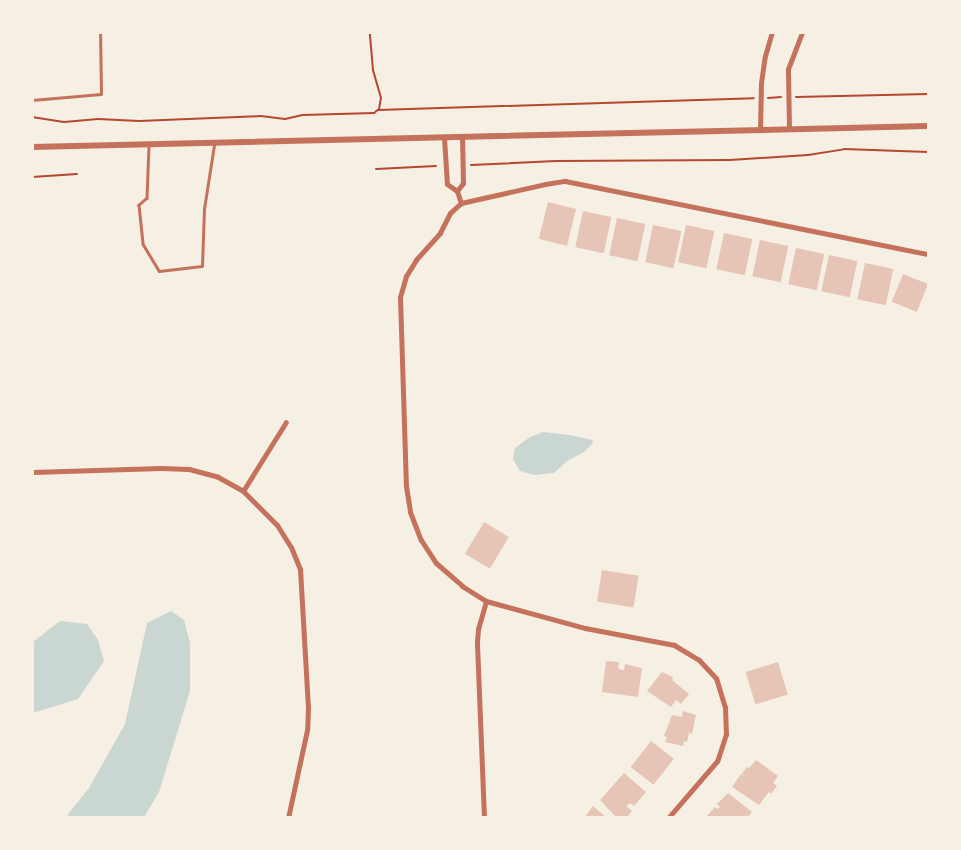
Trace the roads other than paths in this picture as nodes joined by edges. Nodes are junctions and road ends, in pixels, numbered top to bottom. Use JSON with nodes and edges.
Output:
{"nodes":[{"id":1,"x":100,"y":32,"type":"edge"},
{"id":2,"x":772,"y":32,"type":"edge"},
{"id":3,"x":802,"y":32,"type":"edge"},
{"id":4,"x":32,"y":100,"type":"edge"},
{"id":5,"x":928,"y":126,"type":"edge"},
{"id":6,"x":760,"y":130,"type":"junction"},
{"id":7,"x":789,"y":130,"type":"junction"},
{"id":8,"x":462,"y":137,"type":"junction"},
{"id":9,"x":444,"y":138,"type":"junction"},
{"id":10,"x":214,"y":143,"type":"junction"},
{"id":11,"x":149,"y":144,"type":"junction"},
{"id":12,"x":32,"y":147,"type":"edge"},
{"id":13,"x":457,"y":191,"type":"junction"},
{"id":14,"x":461,"y":203,"type":"junction"},
{"id":15,"x":928,"y":254,"type":"edge"},
{"id":16,"x":286,"y":422,"type":"dead end"},
{"id":17,"x":32,"y":472,"type":"edge"},
{"id":18,"x":243,"y":492,"type":"junction"},
{"id":19,"x":486,"y":601,"type":"junction"},
{"id":20,"x":288,"y":818,"type":"edge"},
{"id":21,"x":484,"y":818,"type":"edge"},
{"id":22,"x":668,"y":818,"type":"edge"}],
"edges":[{"from":1,"to":4,"type":"lane"},
{"from":2,"to":6,"type":"street"},
{"from":3,"to":7,"type":"street"},
{"from":5,"to":7,"type":"street"},
{"from":6,"to":7,"type":"street"},
{"from":6,"to":8,"type":"street"},
{"from":8,"to":9,"type":"street"},
{"from":8,"to":13,"type":"street"},
{"from":9,"to":10,"type":"street"},
{"from":9,"to":13,"type":"street"},
{"from":10,"to":11,"type":"street"},
{"from":10,"to":11,"type":"lane"},
{"from":11,"to":12,"type":"street"},
{"from":13,"to":14,"type":"street"},
{"from":14,"to":15,"type":"street"},
{"from":14,"to":19,"type":"street"},
{"from":16,"to":18,"type":"street"},
{"from":17,"to":18,"type":"street"},
{"from":18,"to":20,"type":"street"},
{"from":19,"to":21,"type":"street"},
{"from":19,"to":22,"type":"street"}]}
